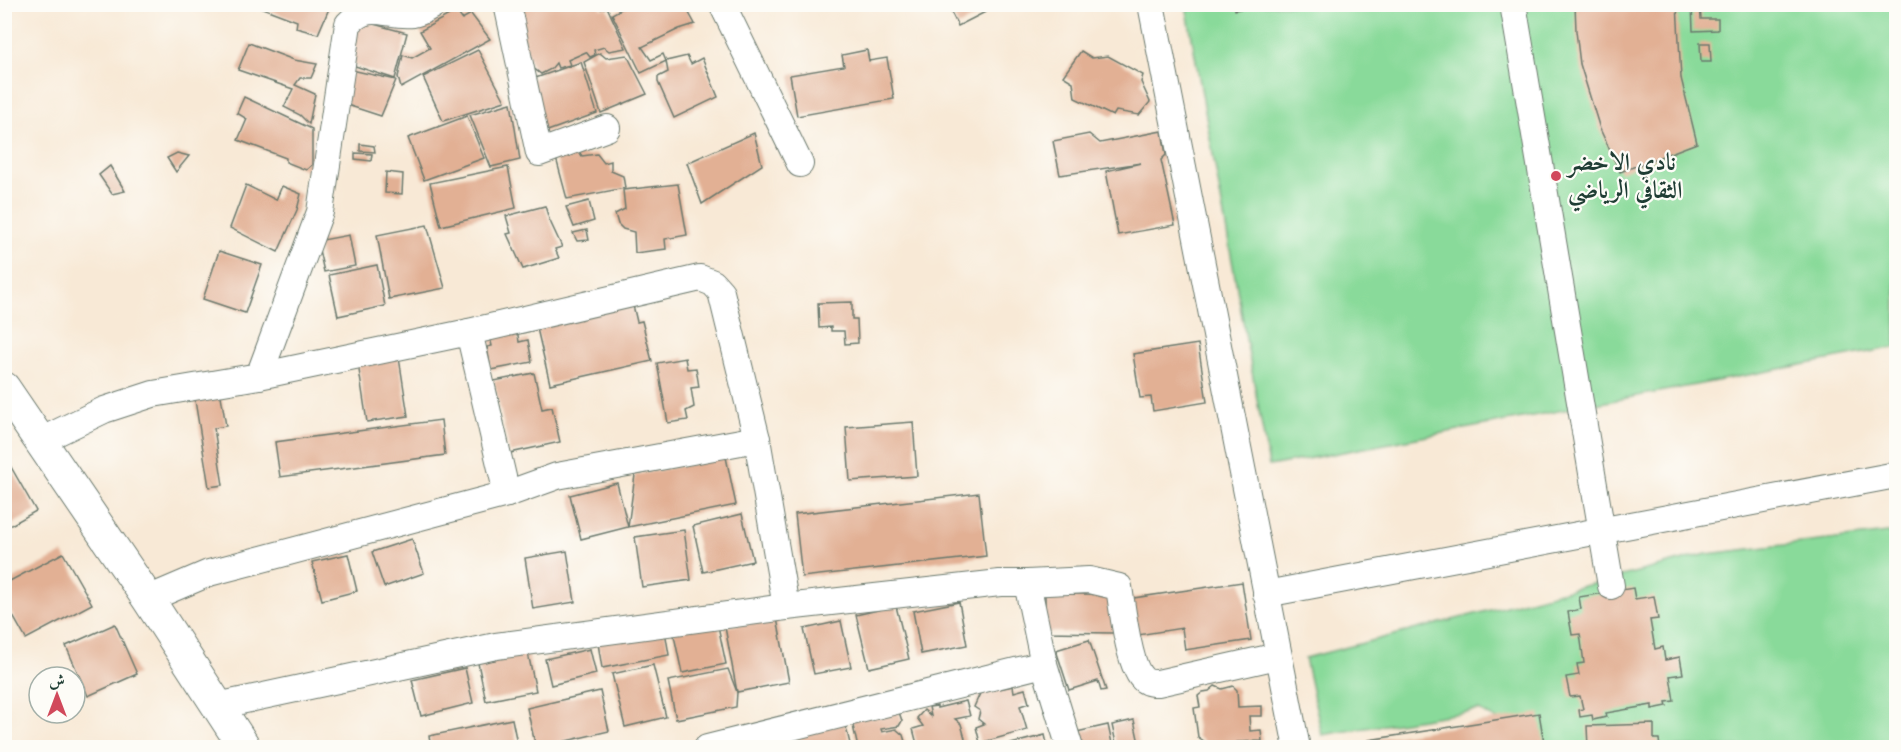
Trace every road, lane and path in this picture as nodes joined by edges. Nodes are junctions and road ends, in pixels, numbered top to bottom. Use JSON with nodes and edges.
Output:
{"nodes":[{"id":1,"x":435,"y":4,"type":"edge"},
{"id":2,"x":507,"y":4,"type":"edge"},
{"id":3,"x":722,"y":4,"type":"edge"},
{"id":4,"x":1151,"y":4,"type":"edge"},
{"id":5,"x":1513,"y":4,"type":"edge"},
{"id":6,"x":607,"y":128,"type":"dead end"},
{"id":7,"x":800,"y":164,"type":"dead end"},
{"id":8,"x":469,"y":332,"type":"junction"},
{"id":9,"x":259,"y":376,"type":"junction"},
{"id":10,"x":4,"y":388,"type":"edge"},
{"id":11,"x":757,"y":439,"type":"junction"},
{"id":12,"x":40,"y":441,"type":"junction"},
{"id":13,"x":1896,"y":475,"type":"edge"},
{"id":14,"x":507,"y":494,"type":"junction"},
{"id":15,"x":1603,"y":532,"type":"junction"},
{"id":16,"x":1027,"y":583,"type":"junction"},
{"id":17,"x":1611,"y":586,"type":"dead end"},
{"id":18,"x":1266,"y":594,"type":"junction"},
{"id":19,"x":148,"y":599,"type":"junction"},
{"id":20,"x":786,"y":607,"type":"junction"},
{"id":21,"x":1278,"y":656,"type":"junction"},
{"id":22,"x":1044,"y":664,"type":"junction"},
{"id":23,"x":217,"y":706,"type":"junction"},
{"id":24,"x":245,"y":747,"type":"edge"},
{"id":25,"x":707,"y":747,"type":"edge"},
{"id":26,"x":1070,"y":747,"type":"edge"},
{"id":27,"x":1297,"y":747,"type":"edge"}],
"edges":[{"from":1,"to":9,"type":"street"},
{"from":2,"to":6,"type":"street"},
{"from":3,"to":7,"type":"street"},
{"from":4,"to":18,"type":"street"},
{"from":5,"to":15,"type":"street"},
{"from":8,"to":9,"type":"street"},
{"from":8,"to":11,"type":"street"},
{"from":8,"to":14,"type":"street"},
{"from":9,"to":12,"type":"street"},
{"from":10,"to":12,"type":"street"},
{"from":11,"to":14,"type":"street"},
{"from":11,"to":20,"type":"street"},
{"from":12,"to":19,"type":"street"},
{"from":13,"to":15,"type":"street"},
{"from":14,"to":19,"type":"street"},
{"from":15,"to":17,"type":"street"},
{"from":15,"to":18,"type":"street"},
{"from":16,"to":20,"type":"street"},
{"from":16,"to":21,"type":"street"},
{"from":16,"to":22,"type":"street"},
{"from":18,"to":21,"type":"street"},
{"from":19,"to":23,"type":"street"},
{"from":20,"to":23,"type":"street"},
{"from":21,"to":27,"type":"street"},
{"from":22,"to":25,"type":"street"},
{"from":22,"to":26,"type":"street"},
{"from":23,"to":24,"type":"street"}]}
